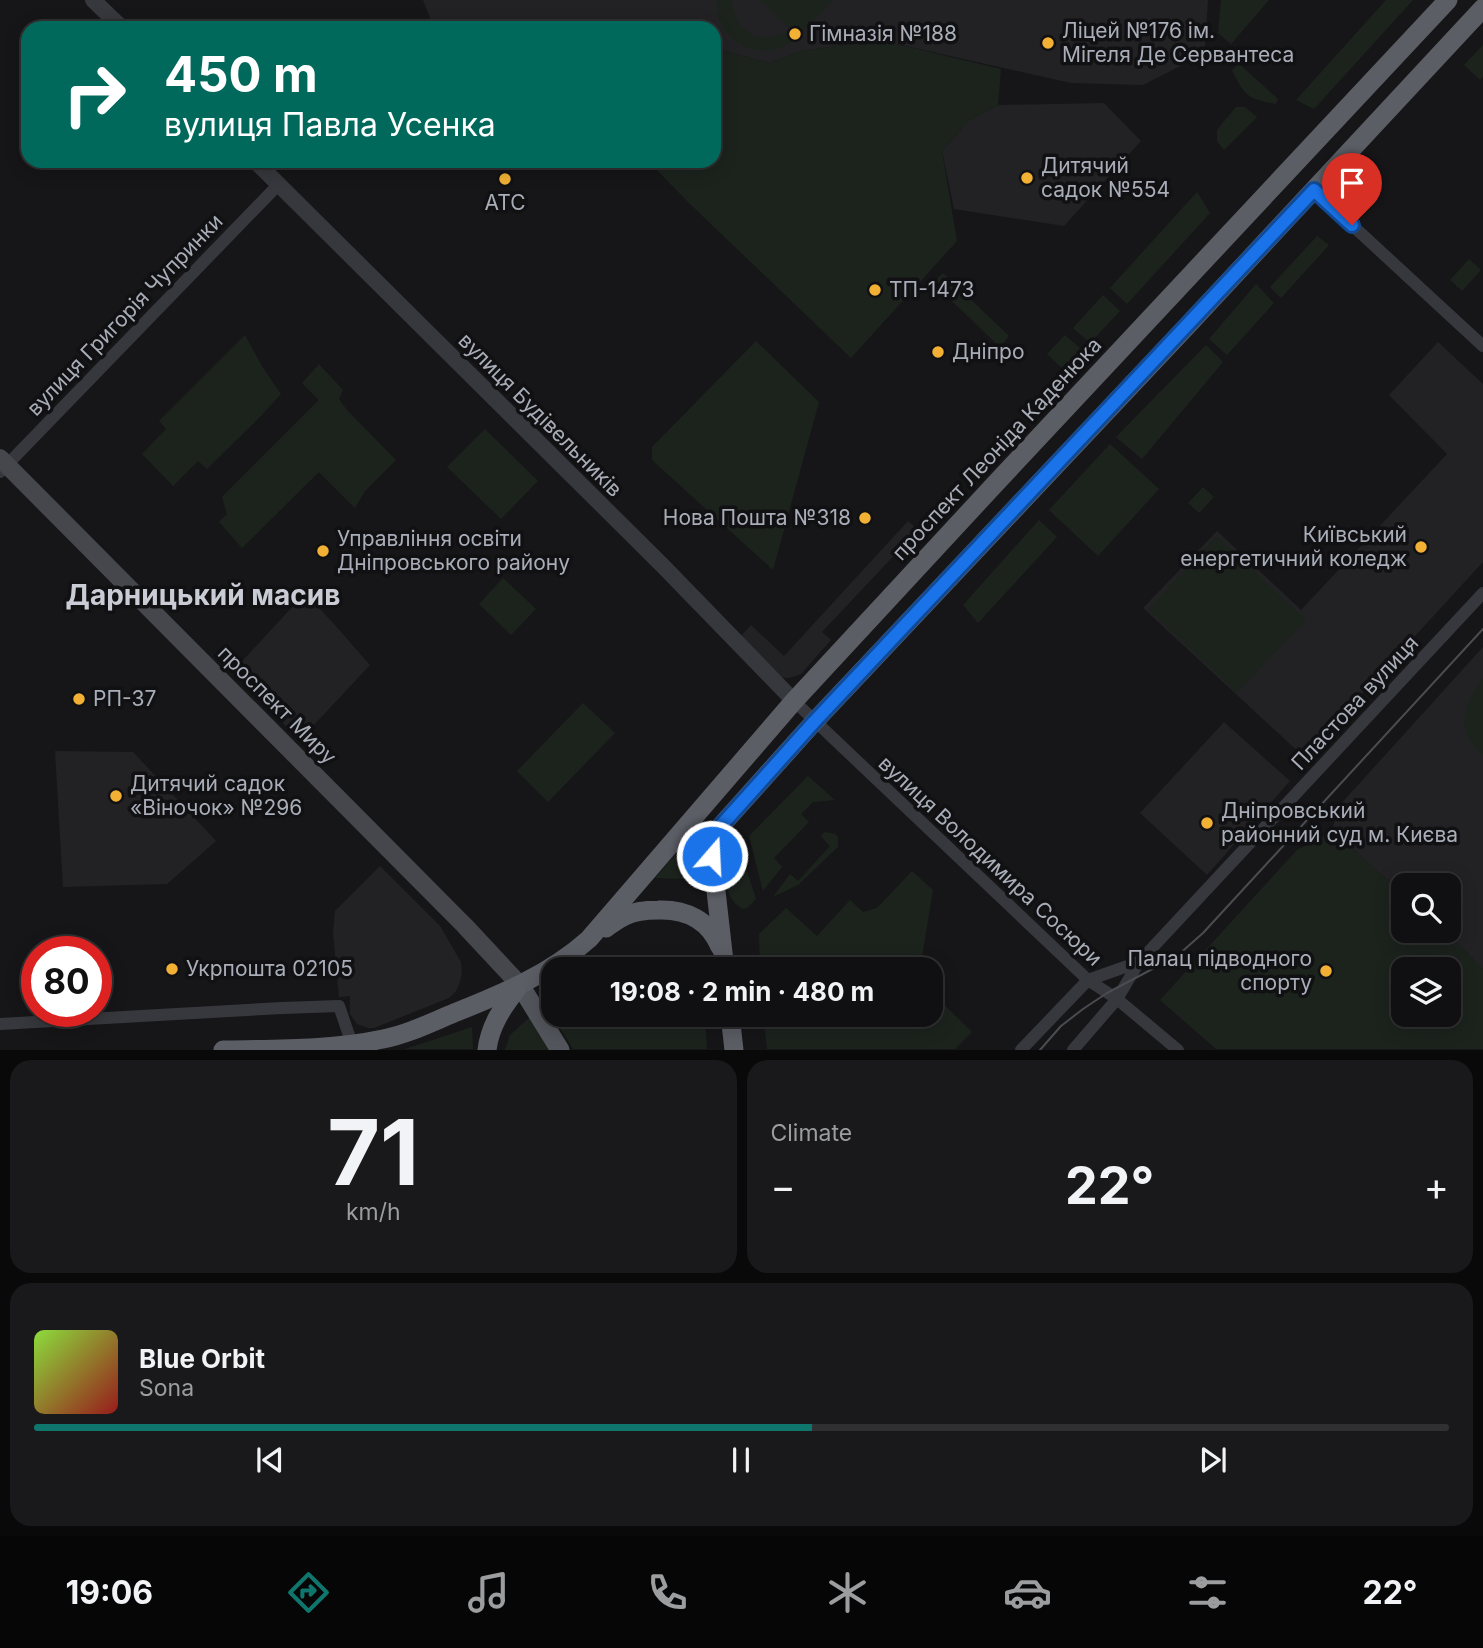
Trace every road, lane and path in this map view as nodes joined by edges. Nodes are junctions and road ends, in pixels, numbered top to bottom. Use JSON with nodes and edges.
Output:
{"nodes":[{"id":1,"x":93,"y":0,"type":"edge"},
{"id":2,"x":1448,"y":0,"type":"edge"},
{"id":3,"x":1483,"y":8,"type":"edge"},
{"id":4,"x":114,"y":21,"type":"edge"},
{"id":5,"x":262,"y":168,"type":"edge"},
{"id":6,"x":279,"y":184,"type":"junction"},
{"id":7,"x":1314,"y":190,"type":"junction"},
{"id":8,"x":1483,"y":346,"type":"edge"},
{"id":9,"x":2,"y":465,"type":"edge"},
{"id":10,"x":1483,"y":593,"type":"edge"},
{"id":11,"x":794,"y":701,"type":"junction"},
{"id":12,"x":814,"y":722,"type":"junction"},
{"id":13,"x":589,"y":939,"type":"junction"},
{"id":14,"x":722,"y":957,"type":"edge"},
{"id":15,"x":723,"y":957,"type":"edge"},
{"id":16,"x":1139,"y":962,"type":"junction"},
{"id":17,"x":1087,"y":980,"type":"junction"},
{"id":18,"x":520,"y":985,"type":"junction"},
{"id":19,"x":1117,"y":999,"type":"junction"},
{"id":20,"x":0,"y":1024,"type":"edge"},
{"id":21,"x":731,"y":1027,"type":"edge"},
{"id":22,"x":352,"y":1044,"type":"junction"},
{"id":23,"x":223,"y":1049,"type":"edge"},
{"id":24,"x":318,"y":1049,"type":"edge"},
{"id":25,"x":487,"y":1049,"type":"edge"},
{"id":26,"x":559,"y":1049,"type":"edge"},
{"id":27,"x":734,"y":1049,"type":"edge"},
{"id":28,"x":1021,"y":1049,"type":"edge"},
{"id":29,"x":1073,"y":1049,"type":"edge"},
{"id":30,"x":1178,"y":1049,"type":"edge"}],
"edges":[{"from":1,"to":4,"type":"street"},
{"from":2,"to":11,"type":"highway","name":"проспект Леоніда Каденюка"},
{"from":3,"to":7,"type":"highway"},
{"from":5,"to":6,"type":"street","name":"вулиця Будівельників"},
{"from":6,"to":9,"type":"street","name":"вулиця Григорія Чупринки"},
{"from":6,"to":11,"type":"street","name":"вулиця Будівельників"},
{"from":7,"to":8,"type":"street"},
{"from":7,"to":12,"type":"highway"},
{"from":9,"to":18,"type":"main road","name":"проспект Миру"},
{"from":10,"to":16,"type":"street","name":"Пластова вулиця"},
{"from":11,"to":12,"type":"street","name":"вулиця Володимира Сосюри"},
{"from":11,"to":13,"type":"highway","name":"проспект Леоніда Каденюка"},
{"from":12,"to":15,"type":"highway"},
{"from":12,"to":17,"type":"street","name":"вулиця Володимира Сосюри"},
{"from":13,"to":14,"type":"highway"},
{"from":13,"to":18,"type":"highway"},
{"from":16,"to":17,"type":"street","name":"Пластова вулиця"},
{"from":16,"to":19,"type":"street","name":"Пластова вулиця"},
{"from":17,"to":19,"type":"street","name":"вулиця Володимира Сосюри"},
{"from":17,"to":28,"type":"street","name":"Пластова вулиця"},
{"from":18,"to":22,"type":"highway"},
{"from":18,"to":25,"type":"highway"},
{"from":18,"to":26,"type":"main road"},
{"from":19,"to":29,"type":"street","name":"Пластова вулиця"},
{"from":19,"to":30,"type":"street","name":"вулиця Володимира Сосюри"},
{"from":20,"to":22,"type":"street"},
{"from":21,"to":27,"type":"highway"},
{"from":22,"to":24,"type":"highway"},
{"from":23,"to":24,"type":"highway"}]}
